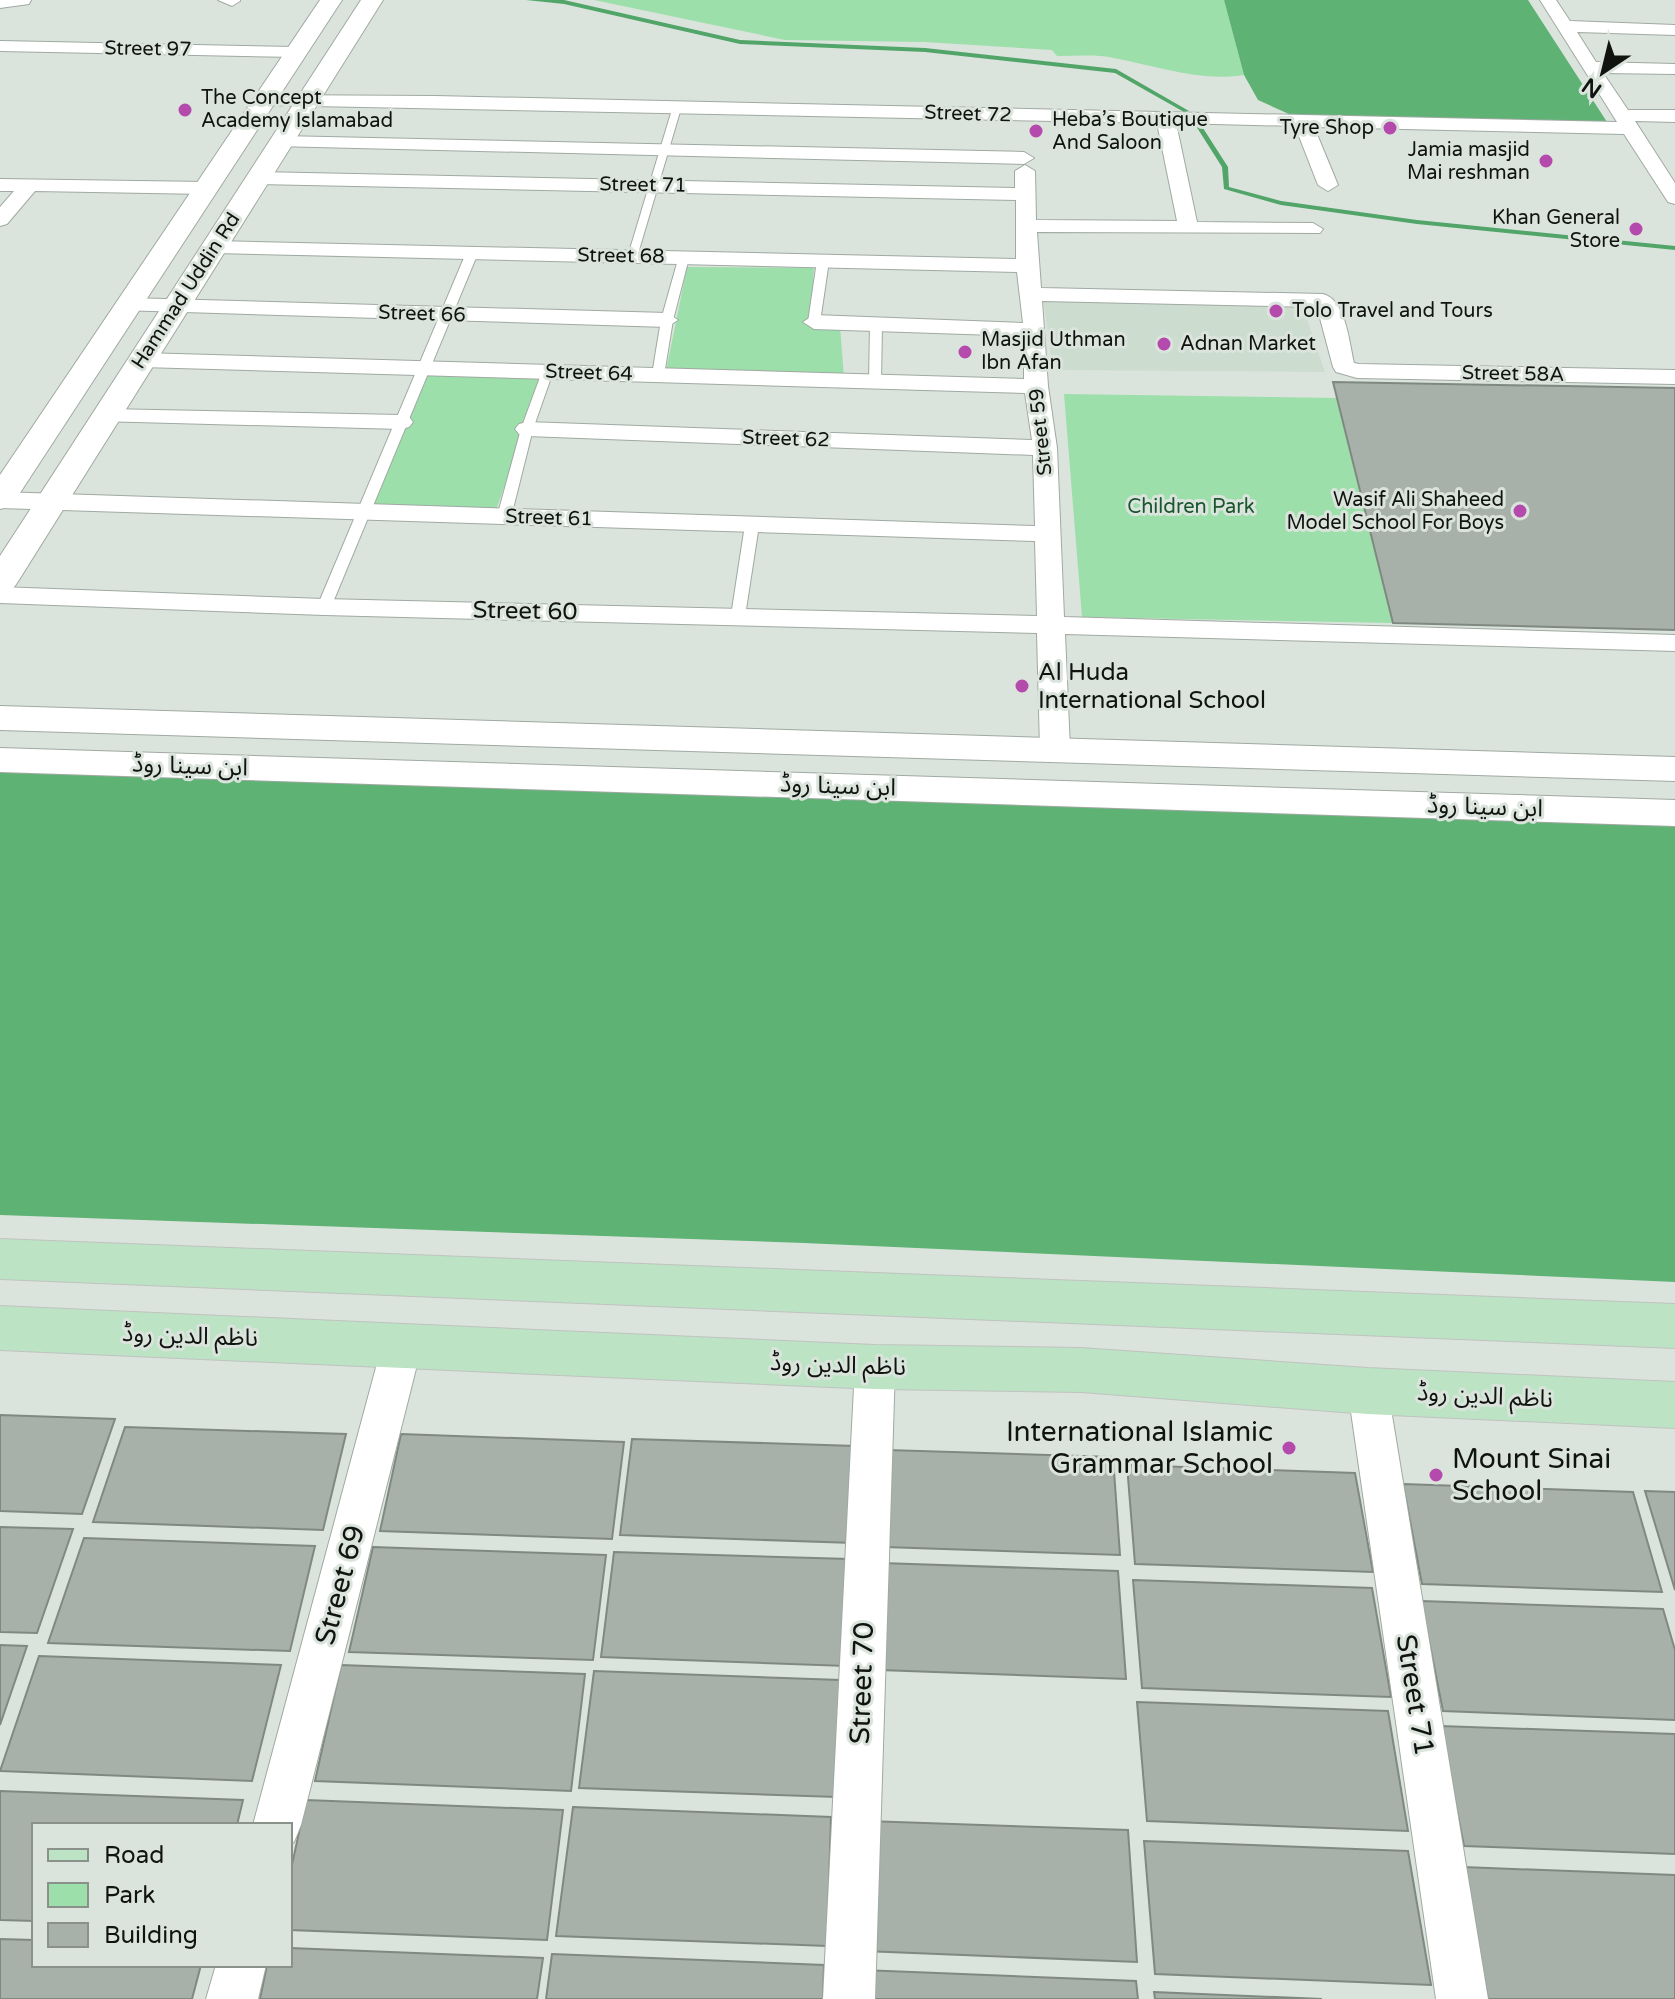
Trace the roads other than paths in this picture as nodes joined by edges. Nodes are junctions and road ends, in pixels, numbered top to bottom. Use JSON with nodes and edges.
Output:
{"nodes":[{"id":1,"x":226,"y":0,"type":"edge"},
{"id":2,"x":331,"y":0,"type":"edge"},
{"id":3,"x":372,"y":0,"type":"edge"},
{"id":4,"x":1548,"y":0,"type":"edge"},
{"id":5,"x":232,"y":1,"type":"edge"},
{"id":6,"x":12,"y":2,"type":"edge"},
{"id":7,"x":0,"y":17,"type":"edge"},
{"id":8,"x":1565,"y":26,"type":"junction"},
{"id":9,"x":1675,"y":30,"type":"edge"},
{"id":10,"x":0,"y":46,"type":"edge"},
{"id":11,"x":296,"y":52,"type":"junction"},
{"id":12,"x":1590,"y":67,"type":"junction"},
{"id":13,"x":1675,"y":69,"type":"edge"},
{"id":14,"x":264,"y":100,"type":"junction"},
{"id":15,"x":308,"y":100,"type":"junction"},
{"id":16,"x":677,"y":105,"type":"junction"},
{"id":17,"x":1021,"y":116,"type":"junction"},
{"id":18,"x":1675,"y":116,"type":"edge"},
{"id":19,"x":1166,"y":119,"type":"junction"},
{"id":20,"x":1624,"y":121,"type":"junction"},
{"id":21,"x":1303,"y":122,"type":"junction"},
{"id":22,"x":281,"y":142,"type":"junction"},
{"id":23,"x":663,"y":149,"type":"junction"},
{"id":24,"x":1024,"y":158,"type":"junction"},
{"id":25,"x":258,"y":178,"type":"junction"},
{"id":26,"x":0,"y":185,"type":"edge"},
{"id":27,"x":30,"y":185,"type":"junction"},
{"id":28,"x":650,"y":185,"type":"junction"},
{"id":29,"x":1328,"y":185,"type":"dead end"},
{"id":30,"x":206,"y":188,"type":"junction"},
{"id":31,"x":1027,"y":194,"type":"junction"},
{"id":32,"x":1675,"y":198,"type":"edge"},
{"id":33,"x":0,"y":220,"type":"edge"},
{"id":34,"x":1029,"y":226,"type":"junction"},
{"id":35,"x":1188,"y":226,"type":"junction"},
{"id":36,"x":1313,"y":229,"type":"dead end"},
{"id":37,"x":215,"y":247,"type":"junction"},
{"id":38,"x":472,"y":253,"type":"junction"},
{"id":39,"x":631,"y":257,"type":"junction"},
{"id":40,"x":683,"y":258,"type":"junction"},
{"id":41,"x":823,"y":261,"type":"junction"},
{"id":42,"x":1027,"y":266,"type":"junction"},
{"id":43,"x":1030,"y":294,"type":"junction"},
{"id":44,"x":128,"y":305,"type":"junction"},
{"id":45,"x":176,"y":307,"type":"junction"},
{"id":46,"x":446,"y":315,"type":"junction"},
{"id":47,"x":667,"y":320,"type":"junction"},
{"id":48,"x":814,"y":322,"type":"joint"},
{"id":49,"x":876,"y":324,"type":"junction"},
{"id":50,"x":1035,"y":330,"type":"junction"},
{"id":51,"x":142,"y":360,"type":"junction"},
{"id":52,"x":424,"y":368,"type":"junction"},
{"id":53,"x":547,"y":372,"type":"junction"},
{"id":54,"x":658,"y":375,"type":"junction"},
{"id":55,"x":1675,"y":377,"type":"edge"},
{"id":56,"x":875,"y":382,"type":"junction"},
{"id":57,"x":1036,"y":386,"type":"junction"},
{"id":58,"x":106,"y":416,"type":"junction"},
{"id":59,"x":401,"y":422,"type":"junction"},
{"id":60,"x":527,"y":429,"type":"junction"},
{"id":61,"x":1045,"y":448,"type":"junction"},
{"id":62,"x":0,"y":500,"type":"edge"},
{"id":63,"x":51,"y":503,"type":"junction"},
{"id":64,"x":363,"y":513,"type":"junction"},
{"id":65,"x":504,"y":517,"type":"junction"},
{"id":66,"x":752,"y":525,"type":"junction"},
{"id":67,"x":1048,"y":534,"type":"junction"},
{"id":68,"x":0,"y":583,"type":"edge"},
{"id":69,"x":0,"y":595,"type":"edge"},
{"id":70,"x":324,"y":607,"type":"junction"},
{"id":71,"x":738,"y":616,"type":"junction"},
{"id":72,"x":1051,"y":627,"type":"junction"},
{"id":73,"x":1675,"y":643,"type":"edge"},
{"id":74,"x":0,"y":718,"type":"edge"},
{"id":75,"x":1055,"y":749,"type":"junction"},
{"id":76,"x":0,"y":760,"type":"edge"},
{"id":77,"x":1675,"y":769,"type":"edge"},
{"id":78,"x":1675,"y":813,"type":"edge"},
{"id":79,"x":0,"y":1259,"type":"edge"},
{"id":80,"x":1675,"y":1326,"type":"edge"},
{"id":81,"x":0,"y":1328,"type":"edge"},
{"id":82,"x":402,"y":1345,"type":"junction"},
{"id":83,"x":875,"y":1367,"type":"junction"},
{"id":84,"x":1368,"y":1391,"type":"junction"},
{"id":85,"x":1675,"y":1405,"type":"edge"},
{"id":86,"x":278,"y":1823,"type":"edge"},
{"id":87,"x":240,"y":1967,"type":"edge"},
{"id":88,"x":232,"y":1999,"type":"edge"},
{"id":89,"x":849,"y":1999,"type":"edge"},
{"id":90,"x":1462,"y":1999,"type":"edge"}],
"edges":[{"from":1,"to":5,"type":"street"},
{"from":2,"to":11,"type":"street","name":"Hammad Uddin Rd"},
{"from":3,"to":15,"type":"street","name":"Hammad Uddin Rd"},
{"from":4,"to":8,"type":"street"},
{"from":6,"to":7,"type":"street"},
{"from":8,"to":9,"type":"street"},
{"from":8,"to":12,"type":"street"},
{"from":10,"to":11,"type":"street","name":"Street 97"},
{"from":11,"to":14,"type":"street","name":"Hammad Uddin Rd"},
{"from":12,"to":13,"type":"street"},
{"from":12,"to":20,"type":"street"},
{"from":14,"to":15,"type":"street","name":"Street 72"},
{"from":14,"to":30,"type":"street","name":"Hammad Uddin Rd"},
{"from":15,"to":16,"type":"street","name":"Street 72"},
{"from":15,"to":22,"type":"street","name":"Hammad Uddin Rd"},
{"from":16,"to":17,"type":"street","name":"Street 72"},
{"from":16,"to":23,"type":"lane"},
{"from":17,"to":19,"type":"street","name":"Street 72"},
{"from":17,"to":24,"type":"street","name":"Street 59"},
{"from":18,"to":20,"type":"street","name":"Street 72"},
{"from":19,"to":21,"type":"street","name":"Street 72"},
{"from":19,"to":35,"type":"street"},
{"from":20,"to":21,"type":"street","name":"Street 72"},
{"from":20,"to":32,"type":"street"},
{"from":21,"to":29,"type":"street"},
{"from":22,"to":23,"type":"street"},
{"from":22,"to":25,"type":"street","name":"Hammad Uddin Rd"},
{"from":23,"to":24,"type":"street"},
{"from":23,"to":28,"type":"lane"},
{"from":24,"to":31,"type":"street","name":"Street 59"},
{"from":25,"to":28,"type":"street","name":"Street 71"},
{"from":25,"to":37,"type":"street","name":"Hammad Uddin Rd"},
{"from":26,"to":27,"type":"street"},
{"from":27,"to":30,"type":"street"},
{"from":27,"to":33,"type":"street"},
{"from":28,"to":31,"type":"street","name":"Street 71"},
{"from":28,"to":39,"type":"lane"},
{"from":30,"to":44,"type":"street","name":"Hammad Uddin Rd"},
{"from":31,"to":34,"type":"street","name":"Street 59"},
{"from":34,"to":35,"type":"street"},
{"from":34,"to":42,"type":"street","name":"Street 59"},
{"from":35,"to":36,"type":"street"},
{"from":37,"to":38,"type":"street","name":"Street 68"},
{"from":37,"to":45,"type":"street","name":"Hammad Uddin Rd"},
{"from":38,"to":39,"type":"street","name":"Street 68"},
{"from":38,"to":46,"type":"lane"},
{"from":39,"to":40,"type":"street","name":"Street 68"},
{"from":40,"to":41,"type":"street","name":"Street 68"},
{"from":40,"to":47,"type":"lane"},
{"from":41,"to":42,"type":"street","name":"Street 68"},
{"from":41,"to":48,"type":"lane"},
{"from":42,"to":43,"type":"street","name":"Street 59"},
{"from":43,"to":50,"type":"street","name":"Street 59"},
{"from":43,"to":55,"type":"street","name":"Street 58A"},
{"from":44,"to":45,"type":"street","name":"Street 66"},
{"from":44,"to":62,"type":"street","name":"Hammad Uddin Rd"},
{"from":45,"to":46,"type":"street","name":"Street 66"},
{"from":45,"to":51,"type":"street","name":"Hammad Uddin Rd"},
{"from":46,"to":47,"type":"street","name":"Street 66"},
{"from":46,"to":52,"type":"lane"},
{"from":47,"to":54,"type":"lane"},
{"from":48,"to":49,"type":"street"},
{"from":49,"to":50,"type":"street"},
{"from":49,"to":56,"type":"lane"},
{"from":50,"to":57,"type":"street","name":"Street 59"},
{"from":51,"to":52,"type":"street","name":"Street 64"},
{"from":51,"to":58,"type":"street","name":"Hammad Uddin Rd"},
{"from":52,"to":53,"type":"street","name":"Street 64"},
{"from":52,"to":59,"type":"lane"},
{"from":53,"to":54,"type":"street","name":"Street 64"},
{"from":53,"to":60,"type":"lane"},
{"from":54,"to":56,"type":"street","name":"Street 64"},
{"from":56,"to":57,"type":"street","name":"Street 64"},
{"from":57,"to":61,"type":"street","name":"Street 59"},
{"from":58,"to":59,"type":"street"},
{"from":58,"to":63,"type":"street","name":"Hammad Uddin Rd"},
{"from":59,"to":64,"type":"lane"},
{"from":60,"to":61,"type":"street","name":"Street 62"},
{"from":60,"to":65,"type":"lane"},
{"from":61,"to":67,"type":"street","name":"Street 59"},
{"from":62,"to":63,"type":"street","name":"Street 61"},
{"from":63,"to":64,"type":"street","name":"Street 61"},
{"from":63,"to":68,"type":"street","name":"Hammad Uddin Rd"},
{"from":64,"to":65,"type":"street","name":"Street 61"},
{"from":64,"to":70,"type":"lane"},
{"from":65,"to":66,"type":"street","name":"Street 61"},
{"from":66,"to":67,"type":"street","name":"Street 61"},
{"from":66,"to":71,"type":"lane"},
{"from":67,"to":72,"type":"street","name":"Street 59"},
{"from":69,"to":70,"type":"street","name":"Street 60"},
{"from":70,"to":71,"type":"street","name":"Street 60"},
{"from":71,"to":72,"type":"street","name":"Street 60"},
{"from":72,"to":73,"type":"street","name":"Street 60"},
{"from":72,"to":75,"type":"street","name":"Street 59"},
{"from":74,"to":75,"type":"street","name":"ابن سینا روڈ"},
{"from":75,"to":77,"type":"street","name":"ابن سینا روڈ"},
{"from":76,"to":78,"type":"street","name":"ابن سینا روڈ"},
{"from":79,"to":80,"type":"main road"},
{"from":81,"to":82,"type":"main road","name":"ناظم الدین روڈ"},
{"from":82,"to":83,"type":"main road","name":"ناظم الدین روڈ"},
{"from":82,"to":86,"type":"street","name":"Street 69"},
{"from":83,"to":84,"type":"main road","name":"ناظم الدین روڈ"},
{"from":83,"to":89,"type":"street","name":"Street 70"},
{"from":84,"to":85,"type":"main road","name":"ناظم الدین روڈ"},
{"from":84,"to":90,"type":"street","name":"Street 71"},
{"from":87,"to":88,"type":"street"}]}
